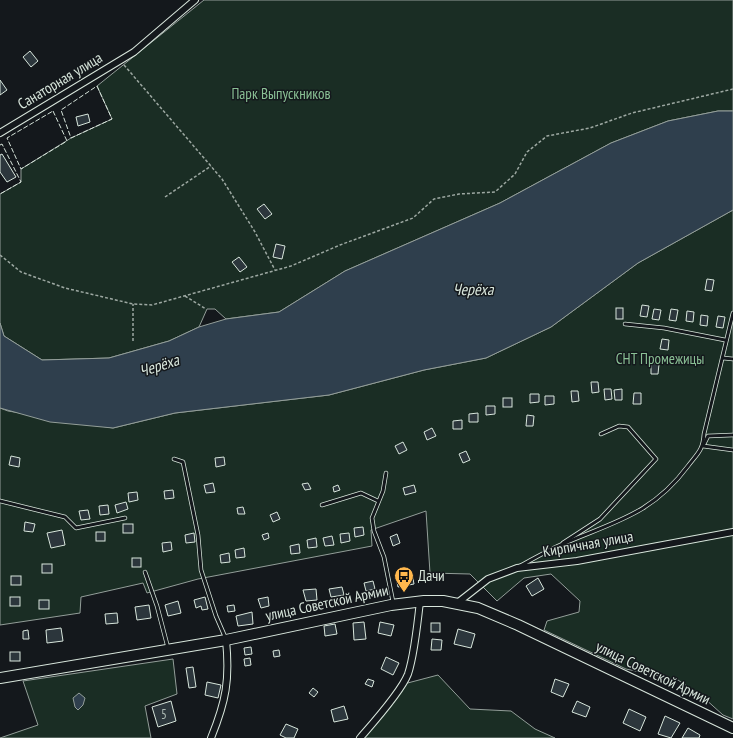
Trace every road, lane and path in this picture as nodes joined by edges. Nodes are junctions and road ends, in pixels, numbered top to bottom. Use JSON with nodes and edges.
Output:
{"nodes":[{"id":1,"x":195,"y":0,"type":"edge"},
{"id":2,"x":119,"y":61,"type":"junction"},
{"id":3,"x":733,"y":89,"type":"edge"},
{"id":4,"x":0,"y":133,"type":"edge"},
{"id":5,"x":211,"y":166,"type":"junction"},
{"id":6,"x":165,"y":197,"type":"dead end"},
{"id":7,"x":0,"y":255,"type":"edge"},
{"id":8,"x":275,"y":270,"type":"junction"},
{"id":9,"x":186,"y":296,"type":"junction"},
{"id":10,"x":133,"y":304,"type":"junction"},
{"id":11,"x":206,"y":309,"type":"dead end"},
{"id":12,"x":733,"y":313,"type":"edge"},
{"id":13,"x":625,"y":324,"type":"dead end"},
{"id":14,"x":725,"y":340,"type":"junction"},
{"id":15,"x":133,"y":341,"type":"dead end"},
{"id":16,"x":723,"y":358,"type":"junction"},
{"id":17,"x":733,"y":359,"type":"edge"},
{"id":18,"x":600,"y":434,"type":"dead end"},
{"id":19,"x":733,"y":435,"type":"edge"},
{"id":20,"x":703,"y":446,"type":"junction"},
{"id":21,"x":733,"y":450,"type":"edge"},
{"id":22,"x":174,"y":459,"type":"dead end"},
{"id":23,"x":386,"y":474,"type":"dead end"},
{"id":24,"x":378,"y":501,"type":"junction"},
{"id":25,"x":0,"y":502,"type":"edge"},
{"id":26,"x":322,"y":505,"type":"dead end"},
{"id":27,"x":125,"y":518,"type":"dead end"},
{"id":28,"x":733,"y":532,"type":"edge"},
{"id":29,"x":558,"y":546,"type":"junction"},
{"id":30,"x":517,"y":568,"type":"junction"},
{"id":31,"x":145,"y":572,"type":"dead end"},
{"id":32,"x":420,"y":601,"type":"junction"},
{"id":33,"x":393,"y":604,"type":"junction"},
{"id":34,"x":456,"y":604,"type":"junction"},
{"id":35,"x":226,"y":640,"type":"junction"},
{"id":36,"x":168,"y":650,"type":"junction"},
{"id":37,"x":0,"y":678,"type":"edge"},
{"id":38,"x":733,"y":728,"type":"edge"},
{"id":39,"x":211,"y":738,"type":"edge"},
{"id":40,"x":360,"y":738,"type":"edge"}],
"edges":[{"from":1,"to":2,"type":"street","name":"Санаторная улица"},
{"from":2,"to":4,"type":"street","name":"Санаторная улица"},
{"from":2,"to":5,"type":"path"},
{"from":3,"to":8,"type":"path"},
{"from":5,"to":6,"type":"path"},
{"from":5,"to":8,"type":"path"},
{"from":7,"to":10,"type":"path"},
{"from":8,"to":9,"type":"path"},
{"from":9,"to":10,"type":"path"},
{"from":9,"to":11,"type":"path"},
{"from":10,"to":15,"type":"path"},
{"from":12,"to":14,"type":"lane"},
{"from":13,"to":14,"type":"lane"},
{"from":14,"to":16,"type":"lane"},
{"from":16,"to":17,"type":"lane"},
{"from":16,"to":20,"type":"lane"},
{"from":18,"to":29,"type":"lane"},
{"from":19,"to":20,"type":"lane"},
{"from":20,"to":21,"type":"lane"},
{"from":20,"to":29,"type":"lane"},
{"from":22,"to":35,"type":"lane"},
{"from":23,"to":24,"type":"lane"},
{"from":24,"to":26,"type":"lane"},
{"from":24,"to":33,"type":"lane"},
{"from":25,"to":27,"type":"lane"},
{"from":28,"to":30,"type":"street","name":"Кирпичная улица"},
{"from":29,"to":30,"type":"lane"},
{"from":30,"to":34,"type":"street","name":"Кирпичная улица"},
{"from":31,"to":36,"type":"lane"},
{"from":32,"to":33,"type":"main road","name":"улица Советской Армии"},
{"from":32,"to":34,"type":"main road","name":"улица Советской Армии"},
{"from":32,"to":40,"type":"street"},
{"from":33,"to":35,"type":"main road","name":"улица Советской Армии"},
{"from":34,"to":38,"type":"main road","name":"улица Советской Армии"},
{"from":35,"to":36,"type":"main road","name":"улица Советской Армии"},
{"from":35,"to":39,"type":"street"},
{"from":36,"to":37,"type":"main road","name":"улица Советской Армии"}]}
